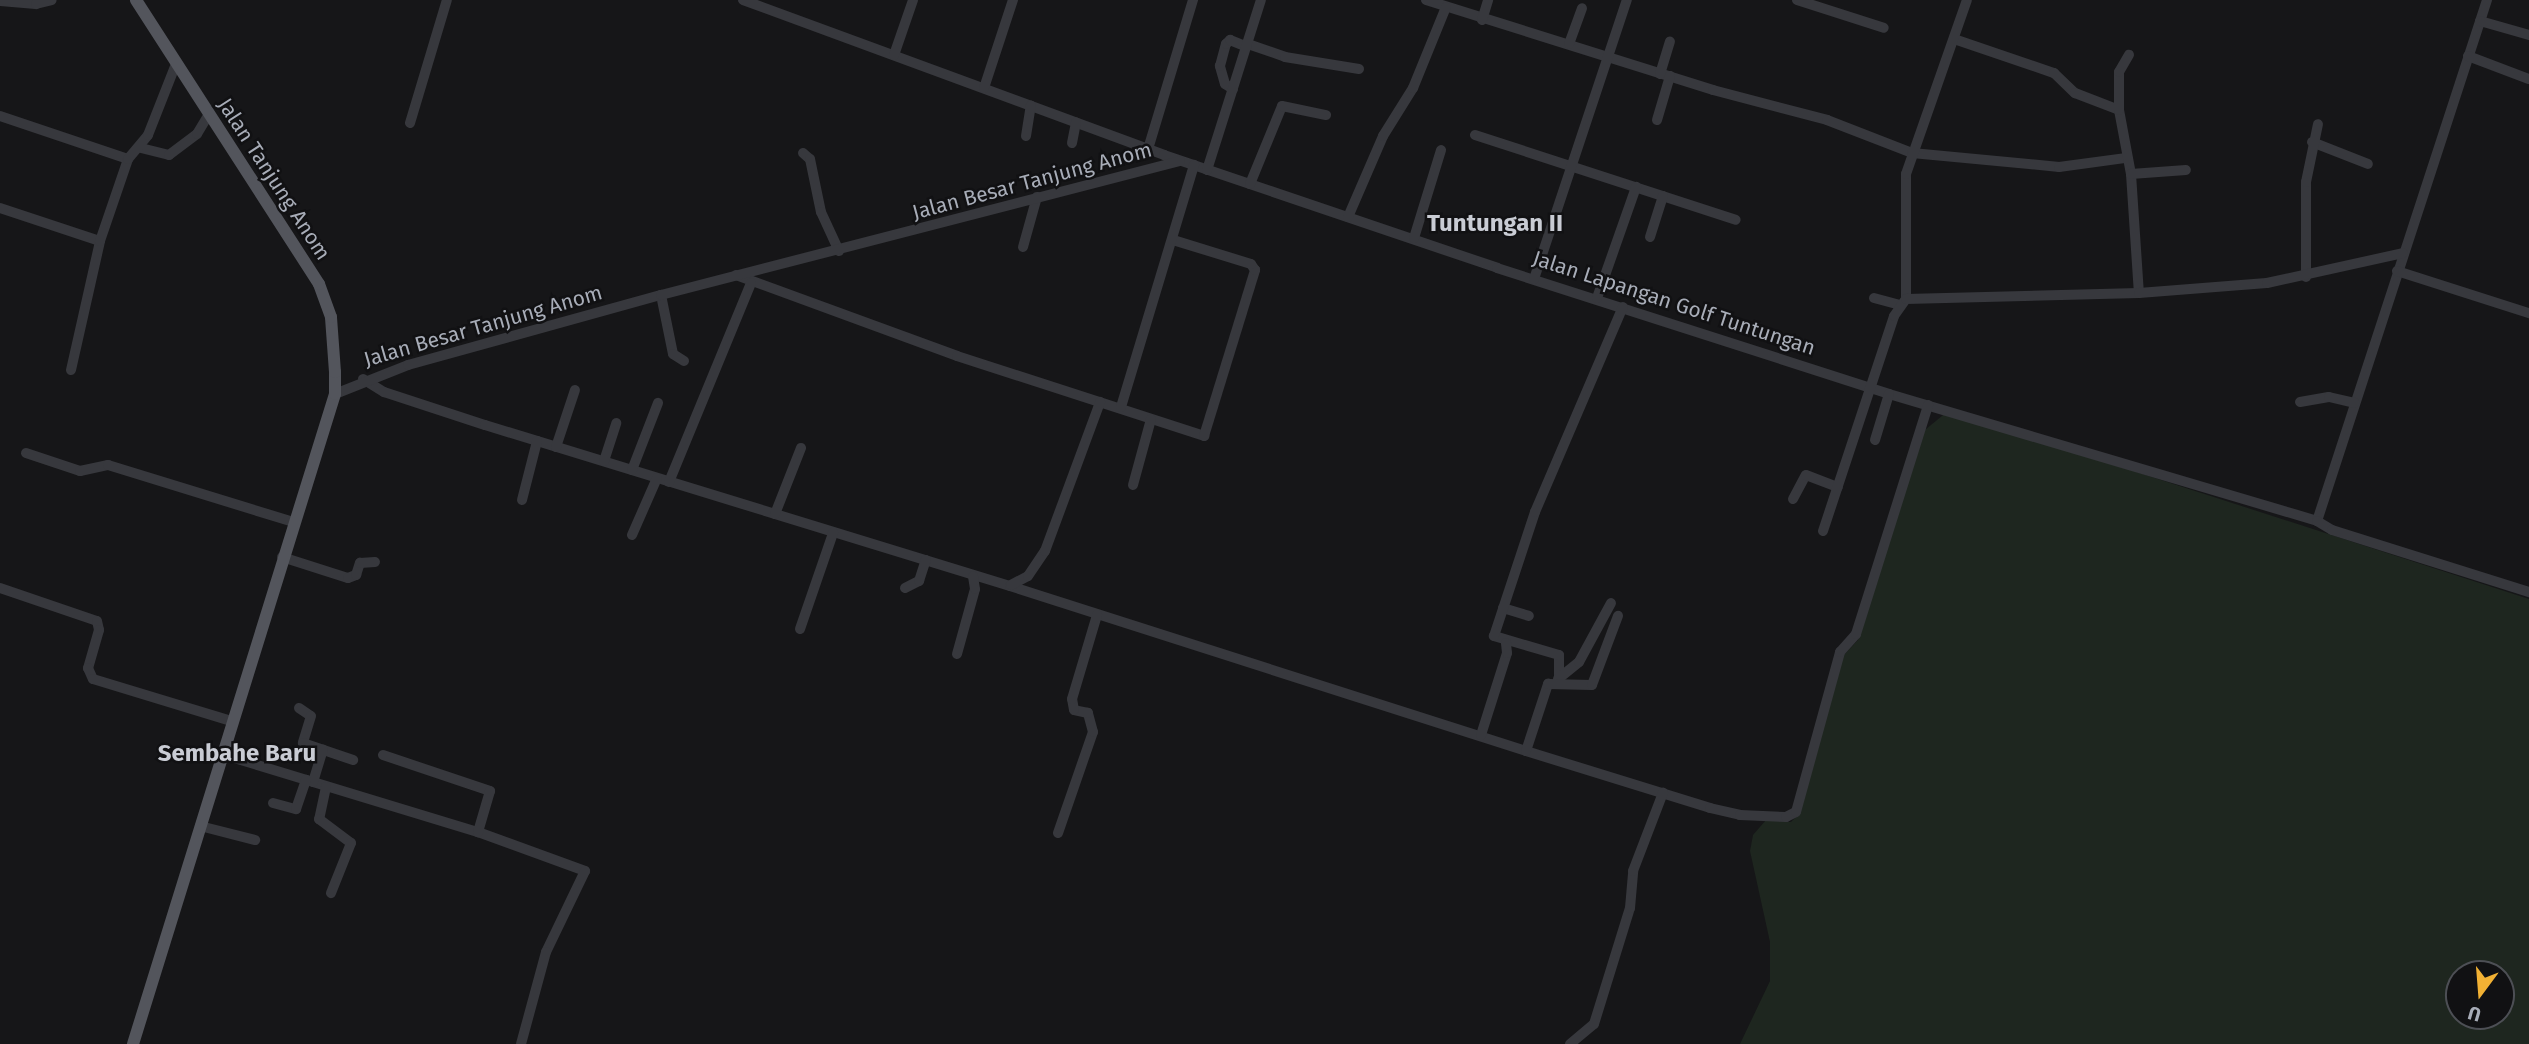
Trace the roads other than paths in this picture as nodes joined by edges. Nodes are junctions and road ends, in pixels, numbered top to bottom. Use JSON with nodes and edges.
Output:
{"nodes":[{"id":1,"x":52,"y":0,"type":"edge"},
{"id":2,"x":136,"y":0,"type":"edge"},
{"id":3,"x":447,"y":0,"type":"edge"},
{"id":4,"x":743,"y":0,"type":"edge"},
{"id":5,"x":913,"y":0,"type":"edge"},
{"id":6,"x":1013,"y":0,"type":"edge"},
{"id":7,"x":1193,"y":0,"type":"edge"},
{"id":8,"x":1261,"y":0,"type":"edge"},
{"id":9,"x":1426,"y":0,"type":"edge"},
{"id":10,"x":1488,"y":0,"type":"edge"},
{"id":11,"x":1628,"y":0,"type":"edge"},
{"id":12,"x":1797,"y":0,"type":"edge"},
{"id":13,"x":1966,"y":0,"type":"edge"},
{"id":14,"x":2487,"y":0,"type":"edge"},
{"id":15,"x":0,"y":1,"type":"edge"},
{"id":16,"x":1446,"y":7,"type":"junction"},
{"id":17,"x":1581,"y":8,"type":"dead end"},
{"id":18,"x":1482,"y":20,"type":"junction"},
{"id":19,"x":2480,"y":21,"type":"junction"},
{"id":20,"x":1884,"y":27,"type":"dead end"},
{"id":21,"x":2529,"y":35,"type":"edge"},
{"id":22,"x":1954,"y":39,"type":"junction"},
{"id":23,"x":1670,"y":41,"type":"dead end"},
{"id":24,"x":1569,"y":44,"type":"junction"},
{"id":25,"x":1248,"y":45,"type":"junction"},
{"id":26,"x":894,"y":55,"type":"junction"},
{"id":27,"x":2129,"y":55,"type":"dead end"},
{"id":28,"x":2468,"y":56,"type":"junction"},
{"id":29,"x":1609,"y":57,"type":"junction"},
{"id":30,"x":176,"y":64,"type":"junction"},
{"id":31,"x":1359,"y":69,"type":"dead end"},
{"id":32,"x":1665,"y":75,"type":"junction"},
{"id":33,"x":2529,"y":79,"type":"edge"},
{"id":34,"x":984,"y":88,"type":"junction"},
{"id":35,"x":1233,"y":89,"type":"junction"},
{"id":36,"x":1031,"y":105,"type":"junction"},
{"id":37,"x":2119,"y":110,"type":"junction"},
{"id":38,"x":209,"y":114,"type":"junction"},
{"id":39,"x":0,"y":116,"type":"edge"},
{"id":40,"x":1326,"y":116,"type":"dead end"},
{"id":41,"x":1657,"y":120,"type":"dead end"},
{"id":42,"x":1076,"y":122,"type":"junction"},
{"id":43,"x":410,"y":123,"type":"dead end"},
{"id":44,"x":2318,"y":124,"type":"dead end"},
{"id":45,"x":1475,"y":135,"type":"dead end"},
{"id":46,"x":1026,"y":136,"type":"dead end"},
{"id":47,"x":2312,"y":142,"type":"junction"},
{"id":48,"x":1072,"y":144,"type":"dead end"},
{"id":49,"x":141,"y":148,"type":"junction"},
{"id":50,"x":1148,"y":149,"type":"junction"},
{"id":51,"x":1441,"y":150,"type":"dead end"},
{"id":52,"x":803,"y":153,"type":"dead end"},
{"id":53,"x":1912,"y":153,"type":"junction"},
{"id":54,"x":2126,"y":158,"type":"junction"},
{"id":55,"x":128,"y":159,"type":"junction"},
{"id":56,"x":1182,"y":161,"type":"junction"},
{"id":57,"x":1194,"y":164,"type":"junction"},
{"id":58,"x":2368,"y":164,"type":"dead end"},
{"id":59,"x":1570,"y":166,"type":"junction"},
{"id":60,"x":1207,"y":170,"type":"junction"},
{"id":61,"x":2186,"y":170,"type":"dead end"},
{"id":62,"x":2131,"y":174,"type":"junction"},
{"id":63,"x":1250,"y":184,"type":"junction"},
{"id":64,"x":1636,"y":187,"type":"junction"},
{"id":65,"x":1663,"y":196,"type":"junction"},
{"id":66,"x":1037,"y":197,"type":"junction"},
{"id":67,"x":0,"y":208,"type":"edge"},
{"id":68,"x":1348,"y":217,"type":"junction"},
{"id":69,"x":1736,"y":220,"type":"dead end"},
{"id":70,"x":1650,"y":237,"type":"dead end"},
{"id":71,"x":1414,"y":238,"type":"junction"},
{"id":72,"x":1173,"y":240,"type":"junction"},
{"id":73,"x":100,"y":241,"type":"junction"},
{"id":74,"x":1023,"y":247,"type":"dead end"},
{"id":75,"x":839,"y":251,"type":"junction"},
{"id":76,"x":2403,"y":253,"type":"junction"},
{"id":77,"x":2397,"y":271,"type":"junction"},
{"id":78,"x":736,"y":275,"type":"junction"},
{"id":79,"x":2306,"y":277,"type":"junction"},
{"id":80,"x":1534,"y":279,"type":"junction"},
{"id":81,"x":751,"y":284,"type":"junction"},
{"id":82,"x":2139,"y":293,"type":"junction"},
{"id":83,"x":661,"y":295,"type":"junction"},
{"id":84,"x":1597,"y":298,"type":"junction"},
{"id":85,"x":1874,"y":298,"type":"dead end"},
{"id":86,"x":1903,"y":302,"type":"junction"},
{"id":87,"x":1623,"y":307,"type":"junction"},
{"id":88,"x":2529,"y":313,"type":"edge"},
{"id":89,"x":684,"y":361,"type":"dead end"},
{"id":90,"x":71,"y":370,"type":"dead end"},
{"id":91,"x":363,"y":379,"type":"junction"},
{"id":92,"x":1872,"y":388,"type":"junction"},
{"id":93,"x":575,"y":390,"type":"dead end"},
{"id":94,"x":335,"y":394,"type":"junction"},
{"id":95,"x":1889,"y":394,"type":"junction"},
{"id":96,"x":1100,"y":402,"type":"junction"},
{"id":97,"x":2300,"y":402,"type":"dead end"},
{"id":98,"x":658,"y":403,"type":"dead end"},
{"id":99,"x":2354,"y":403,"type":"junction"},
{"id":100,"x":1928,"y":405,"type":"junction"},
{"id":101,"x":1121,"y":407,"type":"junction"},
{"id":102,"x":1151,"y":419,"type":"junction"},
{"id":103,"x":616,"y":423,"type":"dead end"},
{"id":104,"x":1875,"y":440,"type":"dead end"},
{"id":105,"x":537,"y":441,"type":"junction"},
{"id":106,"x":556,"y":447,"type":"junction"},
{"id":107,"x":801,"y":449,"type":"dead end"},
{"id":108,"x":26,"y":453,"type":"dead end"},
{"id":109,"x":604,"y":461,"type":"junction"},
{"id":110,"x":632,"y":470,"type":"junction"},
{"id":111,"x":657,"y":478,"type":"junction"},
{"id":112,"x":669,"y":482,"type":"junction"},
{"id":113,"x":1133,"y":485,"type":"dead end"},
{"id":114,"x":1838,"y":487,"type":"junction"},
{"id":115,"x":1793,"y":499,"type":"dead end"},
{"id":116,"x":522,"y":500,"type":"dead end"},
{"id":117,"x":775,"y":514,"type":"junction"},
{"id":118,"x":2317,"y":521,"type":"junction"},
{"id":119,"x":293,"y":522,"type":"junction"},
{"id":120,"x":1823,"y":531,"type":"dead end"},
{"id":121,"x":833,"y":533,"type":"junction"},
{"id":122,"x":632,"y":535,"type":"dead end"},
{"id":123,"x":282,"y":557,"type":"junction"},
{"id":124,"x":926,"y":560,"type":"junction"},
{"id":125,"x":375,"y":562,"type":"dead end"},
{"id":126,"x":973,"y":576,"type":"junction"},
{"id":127,"x":1010,"y":586,"type":"junction"},
{"id":128,"x":0,"y":588,"type":"edge"},
{"id":129,"x":905,"y":588,"type":"dead end"},
{"id":130,"x":2529,"y":592,"type":"edge"},
{"id":131,"x":1611,"y":603,"type":"dead end"},
{"id":132,"x":1503,"y":608,"type":"junction"},
{"id":133,"x":1097,"y":615,"type":"junction"},
{"id":134,"x":1529,"y":616,"type":"dead end"},
{"id":135,"x":1618,"y":616,"type":"dead end"},
{"id":136,"x":800,"y":629,"type":"dead end"},
{"id":137,"x":1506,"y":643,"type":"junction"},
{"id":138,"x":957,"y":654,"type":"dead end"},
{"id":139,"x":1558,"y":680,"type":"junction"},
{"id":140,"x":299,"y":708,"type":"dead end"},
{"id":141,"x":231,"y":721,"type":"junction"},
{"id":142,"x":1481,"y":734,"type":"junction"},
{"id":143,"x":323,"y":750,"type":"junction"},
{"id":144,"x":1526,"y":751,"type":"junction"},
{"id":145,"x":221,"y":754,"type":"junction"},
{"id":146,"x":383,"y":755,"type":"dead end"},
{"id":147,"x":353,"y":760,"type":"dead end"},
{"id":148,"x":309,"y":781,"type":"junction"},
{"id":149,"x":326,"y":787,"type":"junction"},
{"id":150,"x":1664,"y":793,"type":"junction"},
{"id":151,"x":273,"y":803,"type":"dead end"},
{"id":152,"x":200,"y":826,"type":"junction"},
{"id":153,"x":478,"y":832,"type":"junction"},
{"id":154,"x":1058,"y":833,"type":"dead end"},
{"id":155,"x":255,"y":840,"type":"dead end"},
{"id":156,"x":331,"y":893,"type":"dead end"},
{"id":157,"x":133,"y":1044,"type":"edge"},
{"id":158,"x":521,"y":1044,"type":"edge"},
{"id":159,"x":1570,"y":1044,"type":"edge"}],
"edges":[{"from":1,"to":15,"type":"street"},
{"from":2,"to":30,"type":"main road","name":"Jalan Tanjung Anom"},
{"from":3,"to":43,"type":"street"},
{"from":4,"to":26,"type":"street","name":"Jalan Lapangan Golf Tuntungan"},
{"from":5,"to":26,"type":"street"},
{"from":6,"to":34,"type":"street"},
{"from":7,"to":50,"type":"street"},
{"from":8,"to":25,"type":"street"},
{"from":9,"to":16,"type":"street"},
{"from":10,"to":18,"type":"street"},
{"from":11,"to":29,"type":"street"},
{"from":12,"to":20,"type":"street"},
{"from":13,"to":22,"type":"street"},
{"from":14,"to":19,"type":"street"},
{"from":16,"to":18,"type":"street"},
{"from":16,"to":68,"type":"street"},
{"from":17,"to":24,"type":"street"},
{"from":18,"to":24,"type":"street"},
{"from":19,"to":21,"type":"street"},
{"from":19,"to":28,"type":"street"},
{"from":22,"to":37,"type":"street"},
{"from":22,"to":53,"type":"street"},
{"from":23,"to":32,"type":"street"},
{"from":24,"to":29,"type":"street"},
{"from":25,"to":31,"type":"street"},
{"from":25,"to":35,"type":"street"},
{"from":25,"to":35,"type":"street"},
{"from":26,"to":34,"type":"street","name":"Jalan Lapangan Golf Tuntungan"},
{"from":27,"to":37,"type":"street"},
{"from":28,"to":33,"type":"street"},
{"from":28,"to":76,"type":"street"},
{"from":29,"to":32,"type":"street"},
{"from":29,"to":59,"type":"street"},
{"from":30,"to":38,"type":"main road","name":"Jalan Tanjung Anom"},
{"from":30,"to":49,"type":"street"},
{"from":32,"to":41,"type":"street"},
{"from":32,"to":53,"type":"street"},
{"from":34,"to":36,"type":"street","name":"Jalan Lapangan Golf Tuntungan"},
{"from":35,"to":60,"type":"street"},
{"from":36,"to":42,"type":"street","name":"Jalan Lapangan Golf Tuntungan"},
{"from":36,"to":46,"type":"street"},
{"from":37,"to":54,"type":"street"},
{"from":38,"to":49,"type":"street"},
{"from":38,"to":94,"type":"main road","name":"Jalan Tanjung Anom"},
{"from":39,"to":55,"type":"street"},
{"from":40,"to":63,"type":"street"},
{"from":42,"to":48,"type":"street"},
{"from":42,"to":50,"type":"street","name":"Jalan Lapangan Golf Tuntungan"},
{"from":44,"to":47,"type":"street"},
{"from":45,"to":59,"type":"street"},
{"from":47,"to":58,"type":"street"},
{"from":47,"to":79,"type":"street"},
{"from":49,"to":55,"type":"street"},
{"from":50,"to":56,"type":"street","name":"Jalan Lapangan Golf Tuntungan"},
{"from":51,"to":71,"type":"street"},
{"from":52,"to":75,"type":"street"},
{"from":53,"to":54,"type":"street"},
{"from":53,"to":86,"type":"street"},
{"from":54,"to":62,"type":"street"},
{"from":55,"to":73,"type":"street"},
{"from":56,"to":57,"type":"street","name":"Jalan Lapangan Golf Tuntungan"},
{"from":56,"to":66,"type":"street","name":"Jalan Besar Tanjung Anom"},
{"from":57,"to":60,"type":"street","name":"Jalan Lapangan Golf Tuntungan"},
{"from":57,"to":72,"type":"street"},
{"from":59,"to":64,"type":"street"},
{"from":59,"to":80,"type":"street"},
{"from":60,"to":63,"type":"street","name":"Jalan Lapangan Golf Tuntungan"},
{"from":61,"to":62,"type":"street"},
{"from":62,"to":82,"type":"street"},
{"from":63,"to":68,"type":"street","name":"Jalan Lapangan Golf Tuntungan"},
{"from":64,"to":65,"type":"street"},
{"from":64,"to":84,"type":"street"},
{"from":65,"to":69,"type":"street"},
{"from":65,"to":70,"type":"street"},
{"from":66,"to":74,"type":"street"},
{"from":66,"to":75,"type":"street","name":"Jalan Besar Tanjung Anom"},
{"from":67,"to":73,"type":"street"},
{"from":68,"to":71,"type":"street","name":"Jalan Lapangan Golf Tuntungan"},
{"from":71,"to":80,"type":"street","name":"Jalan Lapangan Golf Tuntungan"},
{"from":72,"to":101,"type":"street"},
{"from":72,"to":102,"type":"street"},
{"from":73,"to":90,"type":"street"},
{"from":75,"to":78,"type":"street","name":"Jalan Besar Tanjung Anom"},
{"from":76,"to":77,"type":"street"},
{"from":76,"to":79,"type":"street"},
{"from":77,"to":88,"type":"street"},
{"from":77,"to":99,"type":"street"},
{"from":78,"to":81,"type":"street"},
{"from":78,"to":83,"type":"street","name":"Jalan Besar Tanjung Anom"},
{"from":79,"to":82,"type":"street"},
{"from":80,"to":84,"type":"street","name":"Jalan Lapangan Golf Tuntungan"},
{"from":81,"to":96,"type":"street"},
{"from":81,"to":112,"type":"street"},
{"from":82,"to":86,"type":"street"},
{"from":83,"to":89,"type":"street"},
{"from":83,"to":91,"type":"street","name":"Jalan Besar Tanjung Anom"},
{"from":84,"to":87,"type":"street","name":"Jalan Lapangan Golf Tuntungan"},
{"from":85,"to":86,"type":"street"},
{"from":86,"to":92,"type":"street"},
{"from":87,"to":92,"type":"street","name":"Jalan Lapangan Golf Tuntungan"},
{"from":87,"to":132,"type":"street"},
{"from":91,"to":94,"type":"street","name":"Jalan Besar Tanjung Anom"},
{"from":91,"to":105,"type":"street"},
{"from":92,"to":95,"type":"street","name":"Jalan Lapangan Golf Tuntungan"},
{"from":92,"to":114,"type":"street"},
{"from":93,"to":106,"type":"street"},
{"from":94,"to":119,"type":"main road"},
{"from":95,"to":100,"type":"street","name":"Jalan Lapangan Golf Tuntungan"},
{"from":95,"to":104,"type":"street"},
{"from":96,"to":101,"type":"street"},
{"from":96,"to":127,"type":"street"},
{"from":97,"to":99,"type":"street"},
{"from":98,"to":110,"type":"street"},
{"from":99,"to":118,"type":"street"},
{"from":100,"to":118,"type":"street","name":"Jalan Lapangan Golf Tuntungan"},
{"from":100,"to":150,"type":"street"},
{"from":101,"to":102,"type":"street"},
{"from":102,"to":113,"type":"street"},
{"from":103,"to":109,"type":"street"},
{"from":105,"to":106,"type":"street"},
{"from":105,"to":116,"type":"street"},
{"from":106,"to":109,"type":"street"},
{"from":107,"to":117,"type":"street"},
{"from":108,"to":119,"type":"street"},
{"from":109,"to":110,"type":"street"},
{"from":110,"to":111,"type":"street"},
{"from":111,"to":112,"type":"street"},
{"from":111,"to":122,"type":"street"},
{"from":112,"to":117,"type":"street"},
{"from":114,"to":115,"type":"street"},
{"from":114,"to":120,"type":"street"},
{"from":117,"to":121,"type":"street"},
{"from":118,"to":130,"type":"street","name":"Jalan Lapangan Golf Tuntungan"},
{"from":119,"to":123,"type":"main road"},
{"from":121,"to":124,"type":"street"},
{"from":121,"to":136,"type":"street"},
{"from":123,"to":125,"type":"street"},
{"from":123,"to":141,"type":"main road"},
{"from":124,"to":126,"type":"street"},
{"from":124,"to":129,"type":"street"},
{"from":126,"to":127,"type":"street"},
{"from":126,"to":138,"type":"street"},
{"from":127,"to":133,"type":"street"},
{"from":128,"to":141,"type":"street"},
{"from":131,"to":139,"type":"street"},
{"from":132,"to":134,"type":"street"},
{"from":132,"to":137,"type":"street"},
{"from":133,"to":142,"type":"street"},
{"from":133,"to":154,"type":"street"},
{"from":135,"to":139,"type":"street"},
{"from":137,"to":139,"type":"street"},
{"from":137,"to":142,"type":"street"},
{"from":139,"to":144,"type":"street"},
{"from":140,"to":143,"type":"street"},
{"from":141,"to":145,"type":"main road"},
{"from":142,"to":144,"type":"street"},
{"from":143,"to":147,"type":"street"},
{"from":143,"to":148,"type":"street"},
{"from":144,"to":150,"type":"street"},
{"from":145,"to":148,"type":"street"},
{"from":145,"to":152,"type":"main road"},
{"from":146,"to":153,"type":"street"},
{"from":148,"to":149,"type":"street"},
{"from":148,"to":151,"type":"street"},
{"from":149,"to":153,"type":"street"},
{"from":149,"to":156,"type":"street"},
{"from":150,"to":159,"type":"street"},
{"from":152,"to":155,"type":"street"},
{"from":152,"to":157,"type":"main road"},
{"from":153,"to":158,"type":"street"}]}
